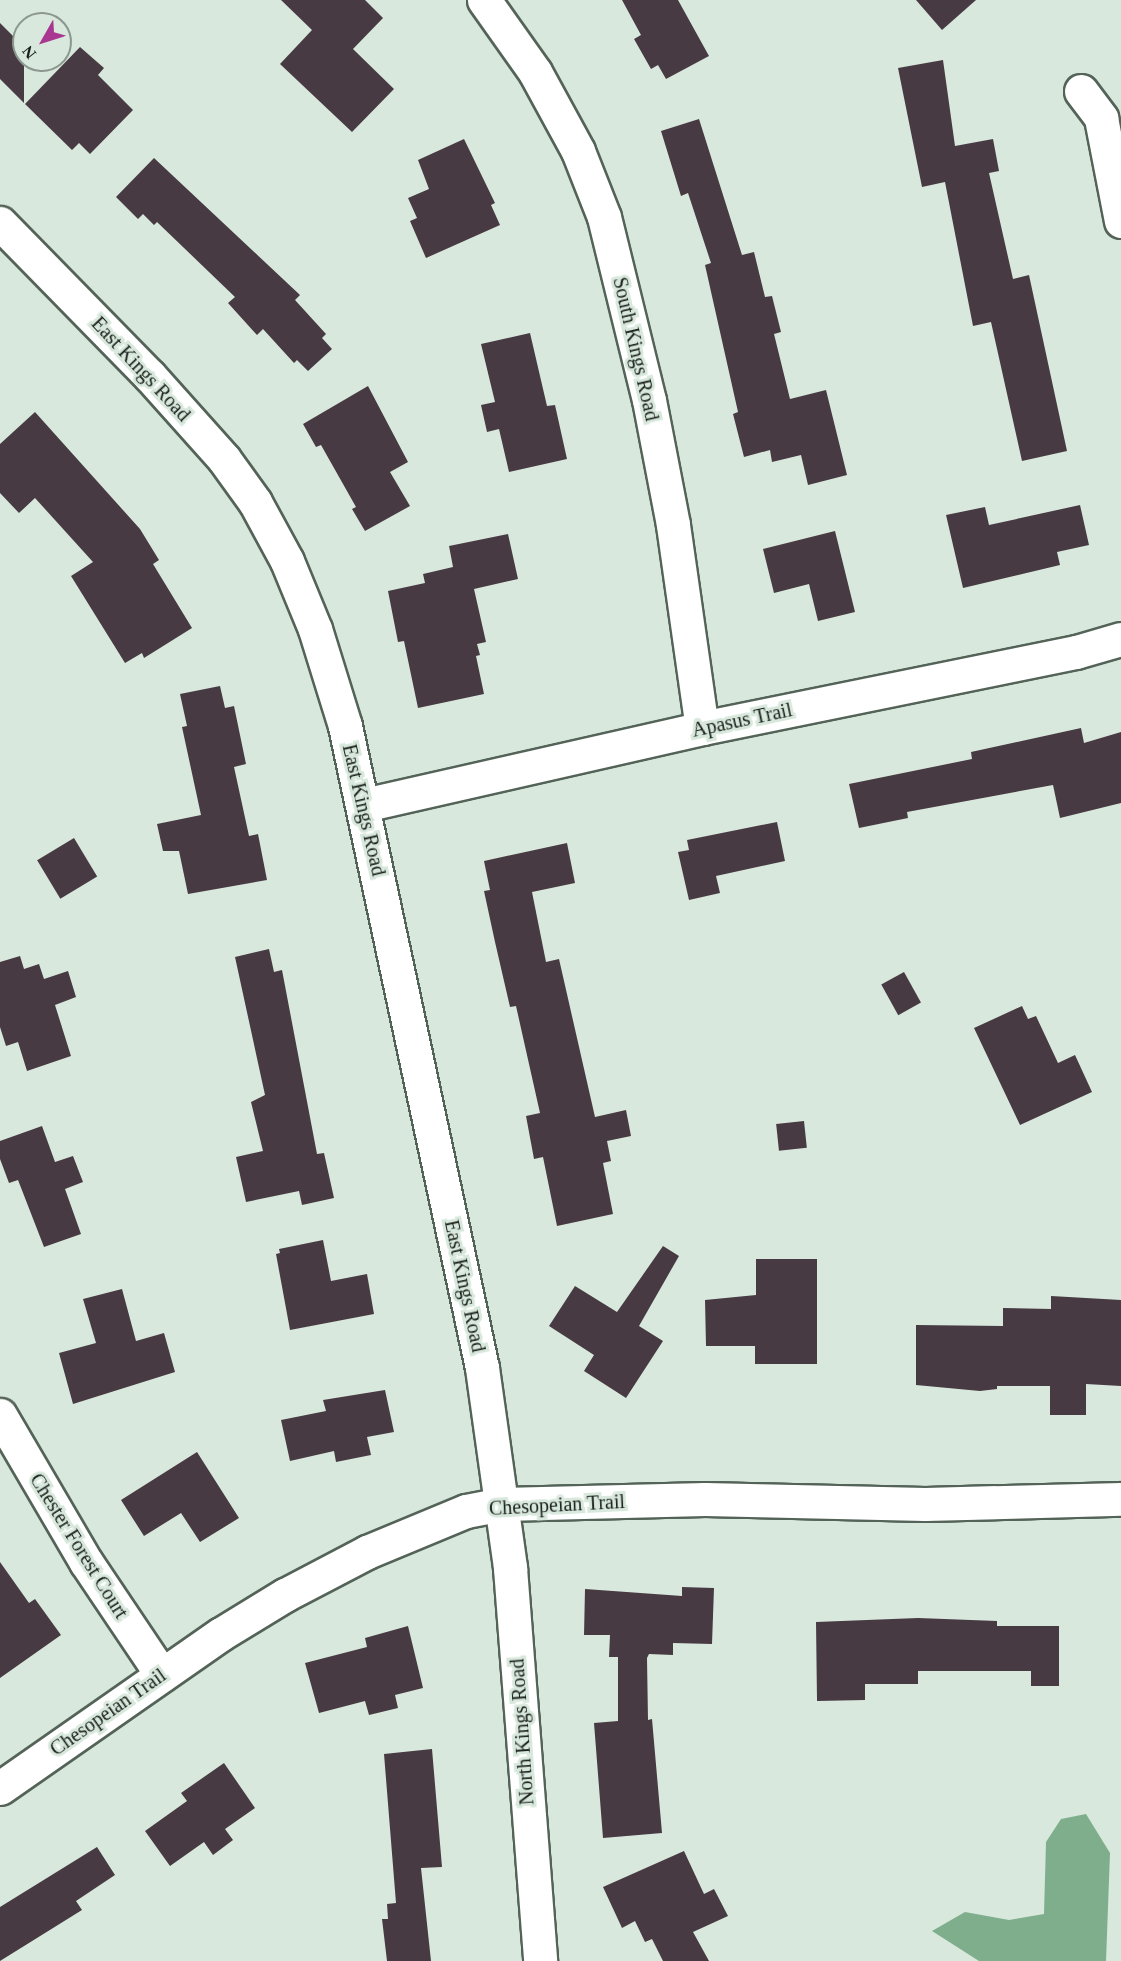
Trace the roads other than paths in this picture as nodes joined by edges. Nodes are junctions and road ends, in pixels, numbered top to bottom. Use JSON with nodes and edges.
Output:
{"nodes":[{"id":1,"x":484,"y":0,"type":"edge"},
{"id":2,"x":1081,"y":91,"type":"dead end"},
{"id":3,"x":1121,"y":220,"type":"edge"},
{"id":4,"x":0,"y":223,"type":"edge"},
{"id":5,"x":1121,"y":639,"type":"edge"},
{"id":6,"x":702,"y":728,"type":"junction"},
{"id":7,"x":364,"y":805,"type":"junction"},
{"id":8,"x":0,"y":1415,"type":"edge"},
{"id":9,"x":1121,"y":1499,"type":"edge"},
{"id":10,"x":502,"y":1504,"type":"junction"},
{"id":11,"x":162,"y":1675,"type":"junction"},
{"id":12,"x":0,"y":1788,"type":"edge"},
{"id":13,"x":540,"y":1961,"type":"edge"}],
"edges":[{"from":1,"to":6,"type":"street","name":"South Kings Road"},
{"from":2,"to":3,"type":"street"},
{"from":4,"to":7,"type":"street","name":"East Kings Road"},
{"from":5,"to":6,"type":"street","name":"Apasus Trail"},
{"from":6,"to":7,"type":"street","name":"Apasus Trail"},
{"from":7,"to":10,"type":"street","name":"East Kings Road"},
{"from":8,"to":11,"type":"street","name":"Chester Forest Court"},
{"from":9,"to":10,"type":"street","name":"Chesopeian Trail"},
{"from":10,"to":11,"type":"street","name":"Chesopeian Trail"},
{"from":10,"to":13,"type":"street","name":"North Kings Road"},
{"from":11,"to":12,"type":"street","name":"Chesopeian Trail"}]}
